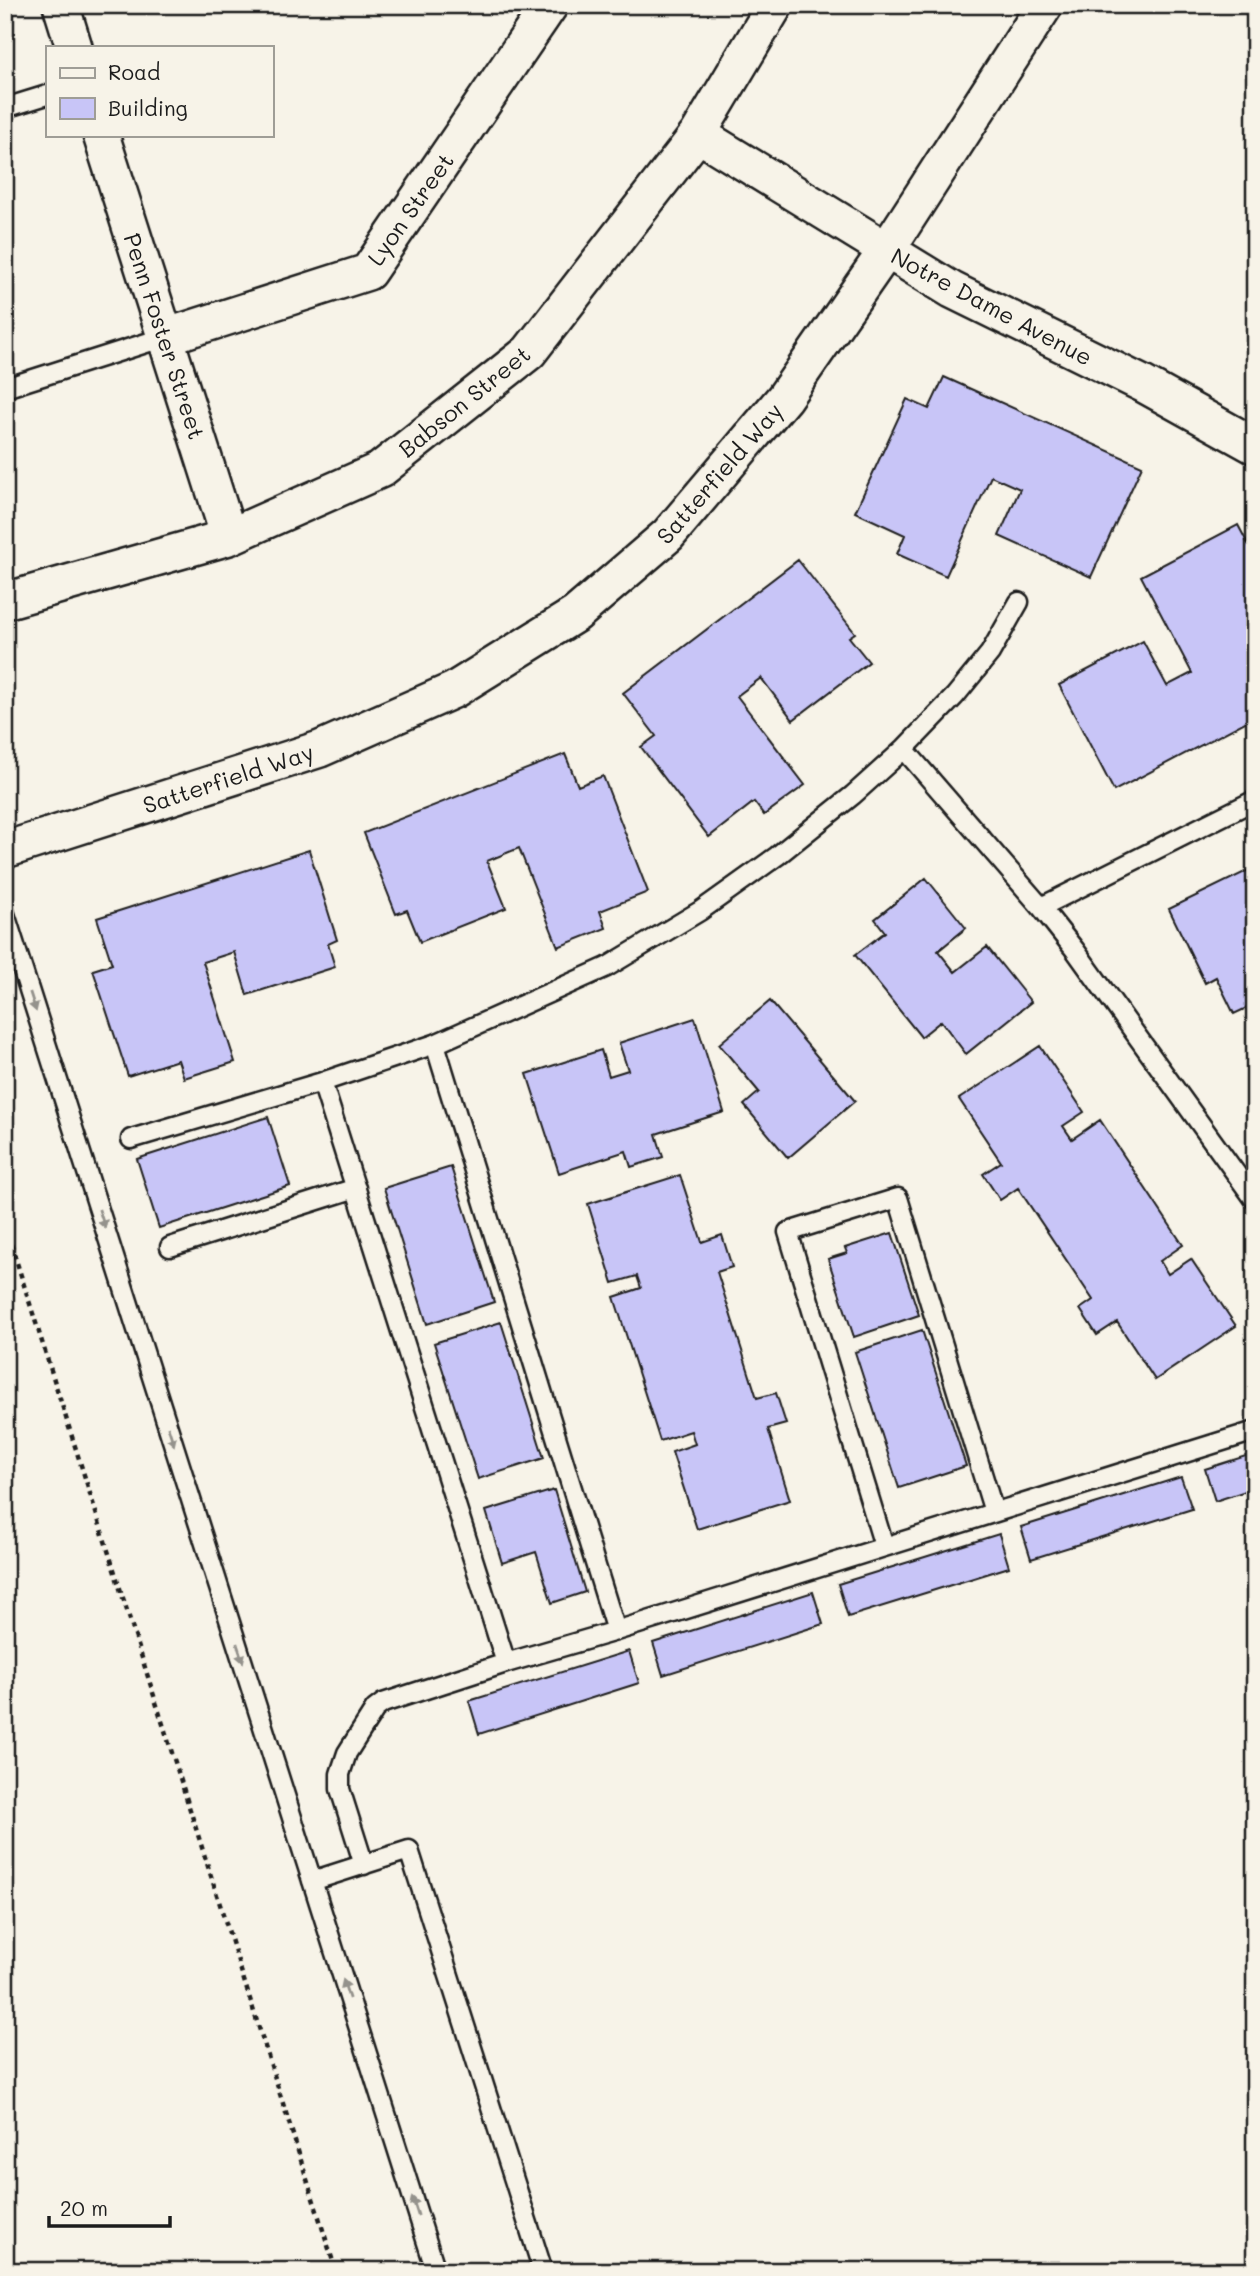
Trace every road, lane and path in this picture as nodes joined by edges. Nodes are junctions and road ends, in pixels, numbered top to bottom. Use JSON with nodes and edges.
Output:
{"nodes":[{"id":1,"x":61,"y":5,"type":"edge"},
{"id":2,"x":550,"y":5,"type":"edge"},
{"id":3,"x":775,"y":5,"type":"edge"},
{"id":4,"x":1045,"y":5,"type":"edge"},
{"id":5,"x":74,"y":46,"type":"edge"},
{"id":6,"x":46,"y":95,"type":"edge"},
{"id":7,"x":5,"y":108,"type":"edge"},
{"id":8,"x":698,"y":134,"type":"junction"},
{"id":9,"x":102,"y":136,"type":"edge"},
{"id":10,"x":886,"y":251,"type":"junction"},
{"id":11,"x":165,"y":337,"type":"junction"},
{"id":12,"x":5,"y":388,"type":"edge"},
{"id":13,"x":1255,"y":446,"type":"edge"},
{"id":14,"x":229,"y":537,"type":"junction"},
{"id":15,"x":5,"y":601,"type":"edge"},
{"id":16,"x":1019,"y":602,"type":"dead end"},
{"id":17,"x":904,"y":749,"type":"junction"},
{"id":18,"x":1255,"y":800,"type":"edge"},
{"id":19,"x":5,"y":850,"type":"edge"},
{"id":20,"x":1041,"y":906,"type":"junction"},
{"id":21,"x":5,"y":914,"type":"edge"},
{"id":22,"x":435,"y":1044,"type":"junction"},
{"id":23,"x":322,"y":1082,"type":"junction"},
{"id":24,"x":131,"y":1139,"type":"dead end"},
{"id":25,"x":356,"y":1188,"type":"junction"},
{"id":26,"x":1255,"y":1200,"type":"edge"},
{"id":27,"x":5,"y":1225,"type":"edge"},
{"id":28,"x":170,"y":1247,"type":"dead end"},
{"id":29,"x":1255,"y":1431,"type":"edge"},
{"id":30,"x":994,"y":1512,"type":"junction"},
{"id":31,"x":884,"y":1546,"type":"junction"},
{"id":32,"x":616,"y":1631,"type":"junction"},
{"id":33,"x":506,"y":1663,"type":"junction"},
{"id":34,"x":364,"y":1865,"type":"junction"},
{"id":35,"x":312,"y":1881,"type":"junction"},
{"id":36,"x":336,"y":2271,"type":"edge"},
{"id":37,"x":436,"y":2271,"type":"edge"},
{"id":38,"x":543,"y":2271,"type":"edge"}],
"edges":[{"from":1,"to":5,"type":"street"},
{"from":2,"to":11,"type":"street","name":"Lyon Street"},
{"from":3,"to":8,"type":"street","name":"Babson Street"},
{"from":4,"to":10,"type":"street","name":"Satterfield Way"},
{"from":6,"to":7,"type":"lane"},
{"from":8,"to":10,"type":"street","name":"Notre Dame Avenue"},
{"from":8,"to":14,"type":"street","name":"Babson Street"},
{"from":9,"to":11,"type":"street","name":"Penn Foster Street"},
{"from":10,"to":13,"type":"street","name":"Notre Dame Avenue"},
{"from":10,"to":19,"type":"street","name":"Satterfield Way"},
{"from":11,"to":12,"type":"lane"},
{"from":11,"to":14,"type":"street","name":"Penn Foster Street"},
{"from":14,"to":15,"type":"street","name":"Babson Street"},
{"from":16,"to":17,"type":"lane"},
{"from":17,"to":20,"type":"lane"},
{"from":17,"to":22,"type":"lane"},
{"from":18,"to":20,"type":"lane"},
{"from":20,"to":26,"type":"lane"},
{"from":21,"to":35,"type":"lane","one_way":true},
{"from":22,"to":23,"type":"lane"},
{"from":22,"to":32,"type":"lane"},
{"from":23,"to":24,"type":"lane"},
{"from":23,"to":25,"type":"lane"},
{"from":25,"to":28,"type":"lane"},
{"from":25,"to":33,"type":"lane"},
{"from":27,"to":36,"type":"path"},
{"from":29,"to":30,"type":"lane"},
{"from":30,"to":31,"type":"lane"},
{"from":30,"to":31,"type":"lane"},
{"from":31,"to":32,"type":"lane"},
{"from":32,"to":33,"type":"lane"},
{"from":33,"to":34,"type":"lane"},
{"from":34,"to":35,"type":"lane"},
{"from":34,"to":38,"type":"lane"},
{"from":37,"to":35,"type":"lane","one_way":true}]}
